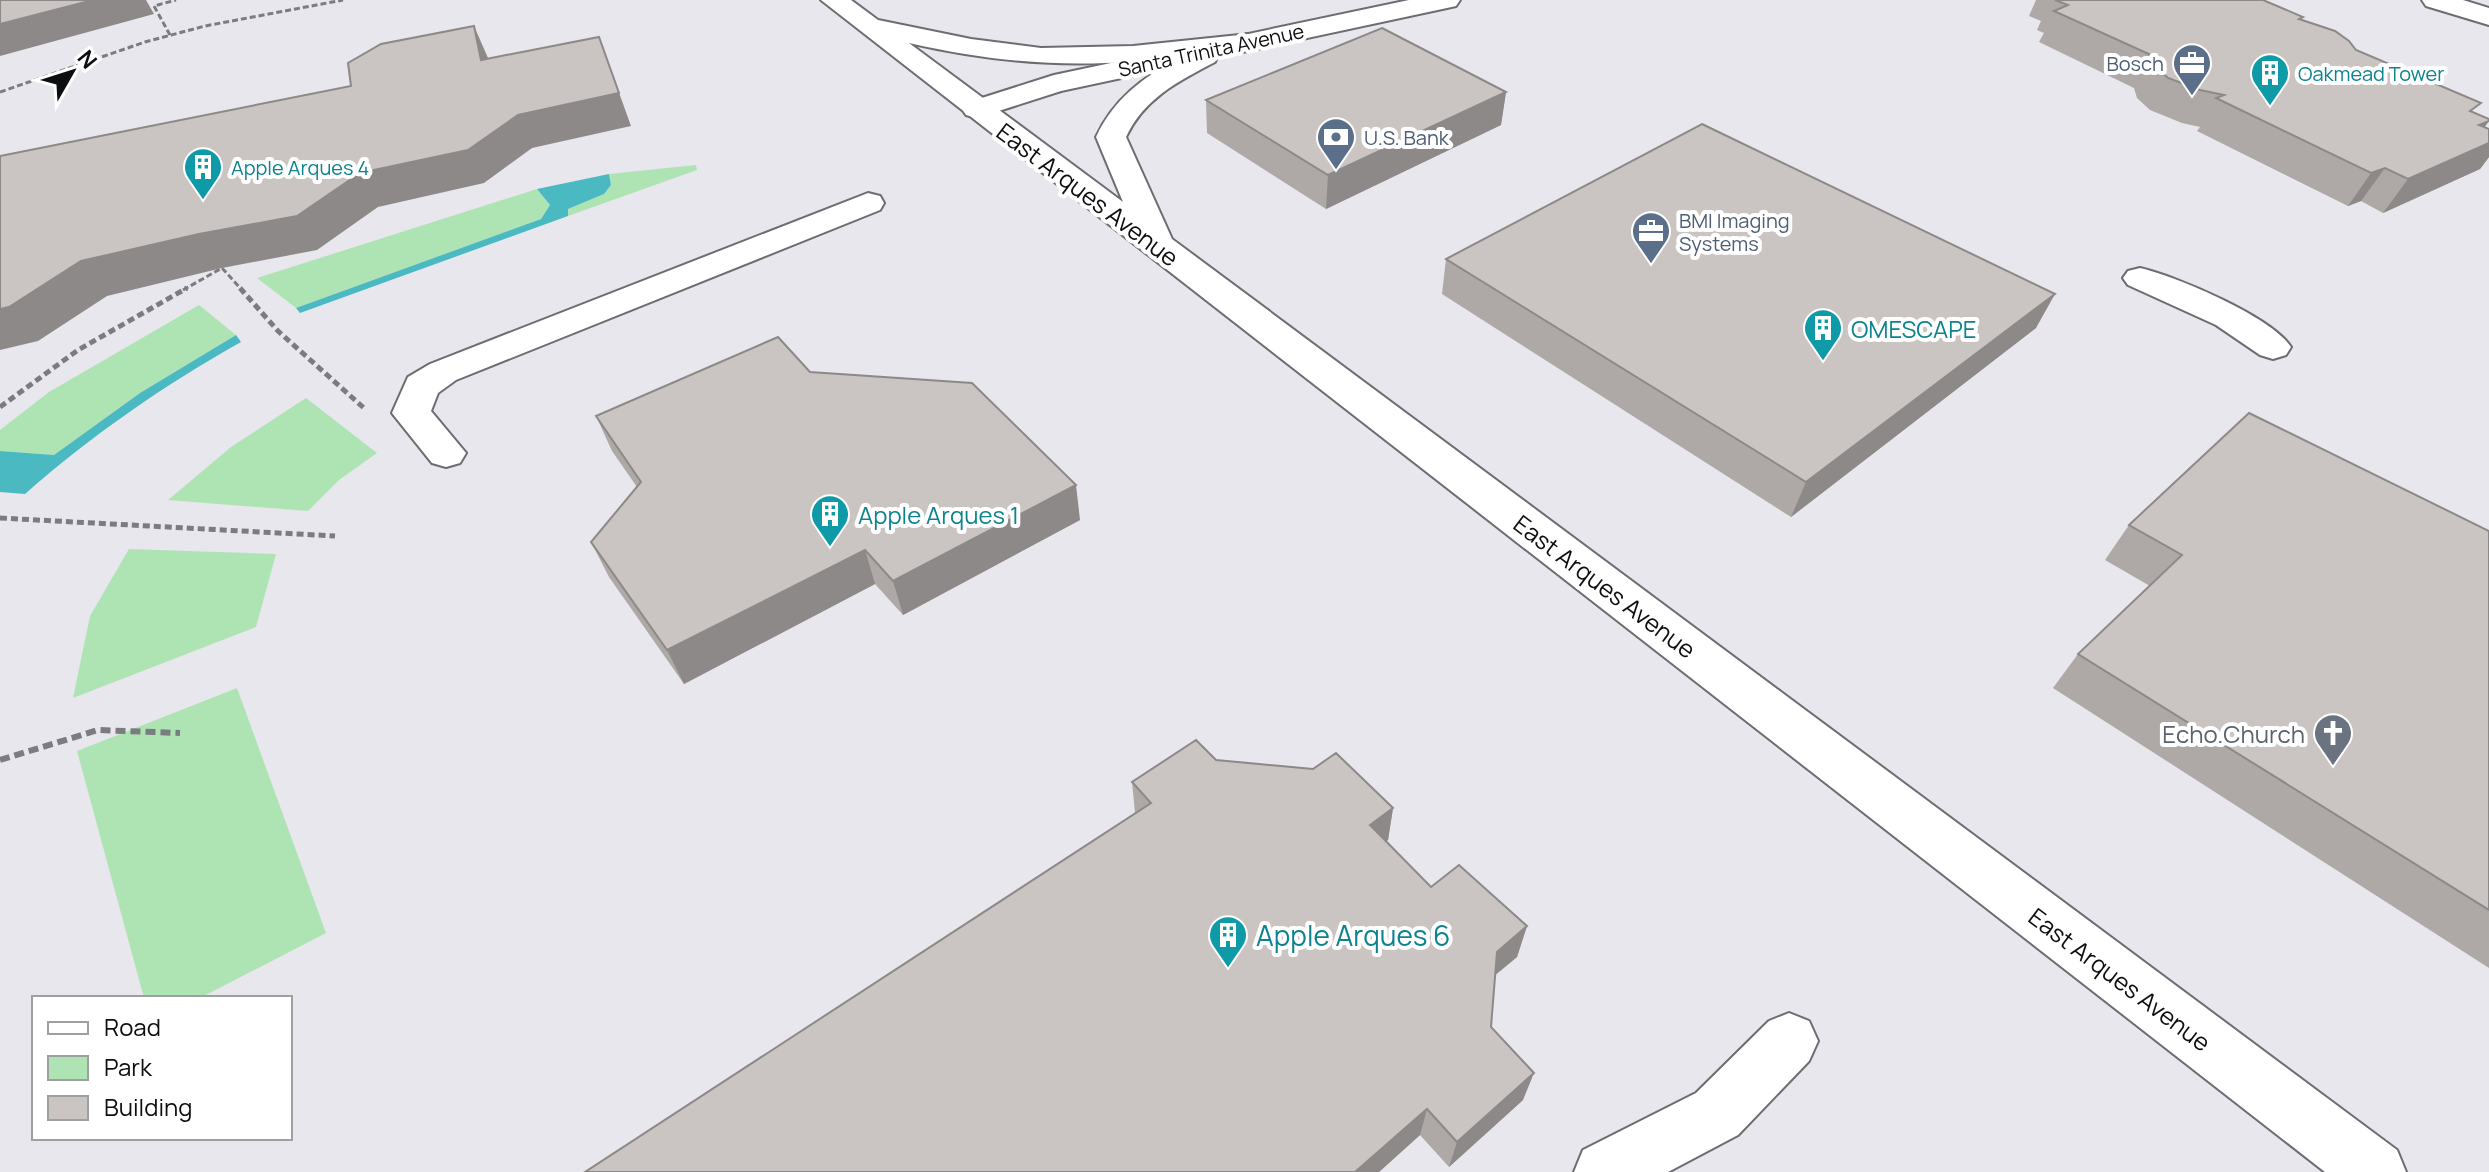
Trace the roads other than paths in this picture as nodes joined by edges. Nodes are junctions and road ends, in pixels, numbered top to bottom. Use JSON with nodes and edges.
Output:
{"nodes":[{"id":1,"x":834,"y":0,"type":"edge"},
{"id":2,"x":1447,"y":0,"type":"edge"},
{"id":3,"x":2435,"y":0,"type":"edge"},
{"id":4,"x":2489,"y":17,"type":"edge"},
{"id":5,"x":866,"y":24,"type":"junction"},
{"id":6,"x":1249,"y":42,"type":"junction"},
{"id":7,"x":977,"y":109,"type":"junction"},
{"id":8,"x":868,"y":203,"type":"dead end"},
{"id":9,"x":1159,"y":248,"type":"junction"},
{"id":10,"x":2140,"y":278,"type":"dead end"},
{"id":11,"x":2273,"y":347,"type":"dead end"},
{"id":12,"x":446,"y":453,"type":"dead end"},
{"id":13,"x":1789,"y":1041,"type":"dead end"},
{"id":14,"x":1605,"y":1172,"type":"edge"},
{"id":15,"x":2375,"y":1172,"type":"edge"}],
"edges":[{"from":1,"to":5,"type":"main road","name":"East Arques Avenue"},
{"from":2,"to":6,"type":"main road","name":"Santa Trinita Avenue"},
{"from":3,"to":4,"type":"main road"},
{"from":5,"to":6,"type":"main road"},
{"from":5,"to":7,"type":"main road","name":"East Arques Avenue"},
{"from":6,"to":7,"type":"main road","name":"Santa Trinita Avenue"},
{"from":6,"to":9,"type":"main road"},
{"from":7,"to":9,"type":"main road","name":"East Arques Avenue"},
{"from":8,"to":12,"type":"main road"},
{"from":9,"to":15,"type":"main road","name":"East Arques Avenue"},
{"from":10,"to":11,"type":"main road"},
{"from":13,"to":14,"type":"main road"}]}
